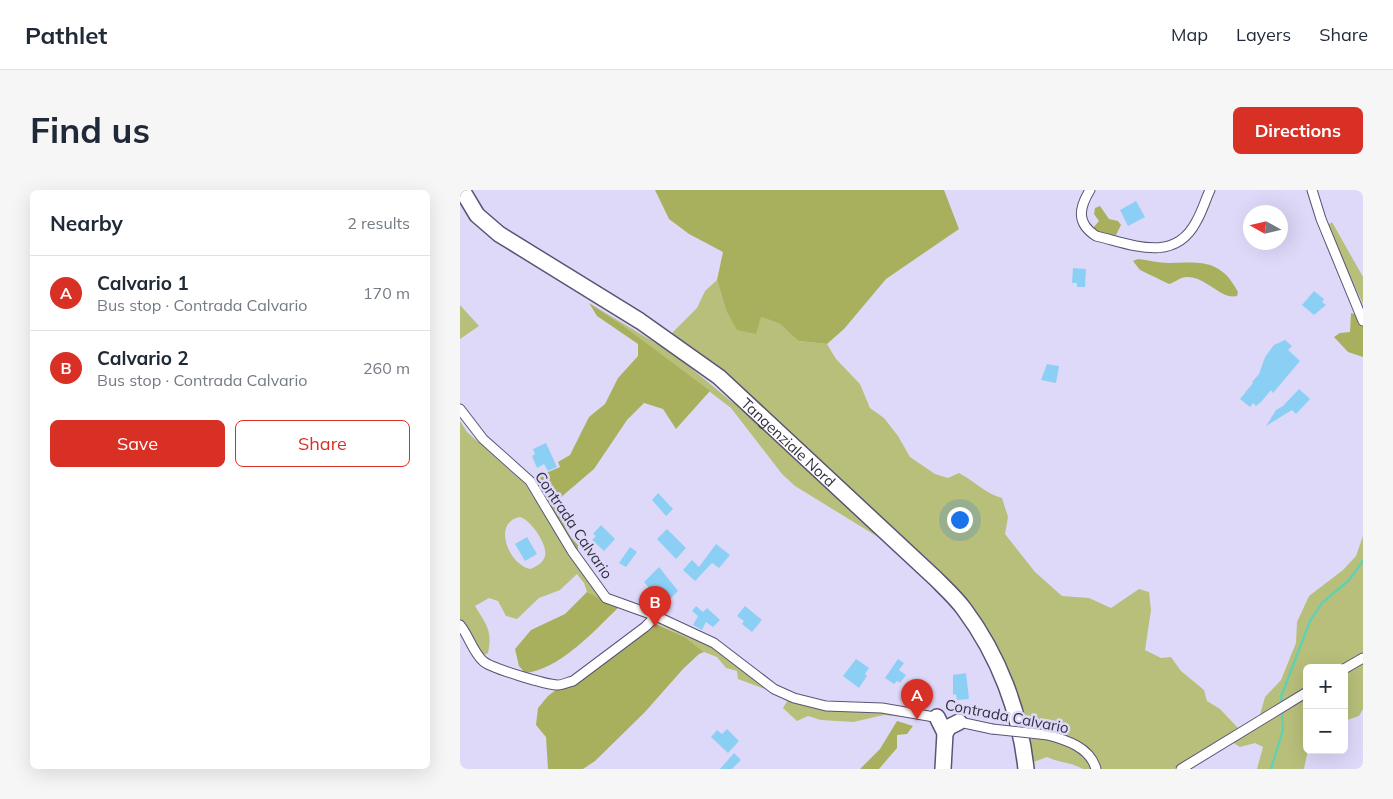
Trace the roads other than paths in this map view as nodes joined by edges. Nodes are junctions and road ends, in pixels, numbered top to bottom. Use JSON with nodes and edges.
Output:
{"nodes":[{"id":1,"x":462,"y":190,"type":"edge"},
{"id":2,"x":1090,"y":190,"type":"edge"},
{"id":3,"x":1210,"y":190,"type":"edge"},
{"id":4,"x":1312,"y":190,"type":"edge"},
{"id":5,"x":1363,"y":321,"type":"edge"},
{"id":6,"x":460,"y":409,"type":"edge"},
{"id":7,"x":656,"y":616,"type":"junction"},
{"id":8,"x":460,"y":625,"type":"edge"},
{"id":9,"x":1363,"y":658,"type":"edge"},
{"id":10,"x":1348,"y":667,"type":"edge"},
{"id":11,"x":1303,"y":695,"type":"edge"},
{"id":12,"x":937,"y":717,"type":"junction"},
{"id":13,"x":958,"y":722,"type":"junction"},
{"id":14,"x":945,"y":733,"type":"junction"},
{"id":15,"x":943,"y":769,"type":"edge"},
{"id":16,"x":1026,"y":769,"type":"edge"},
{"id":17,"x":1096,"y":769,"type":"edge"},
{"id":18,"x":1181,"y":769,"type":"edge"}],
"edges":[{"from":1,"to":16,"type":"main road","name":"Tangenziale Nord"},
{"from":2,"to":3,"type":"street"},
{"from":4,"to":5,"type":"street"},
{"from":6,"to":7,"type":"street","name":"Contrada Calvario"},
{"from":7,"to":8,"type":"street"},
{"from":7,"to":12,"type":"street","name":"Contrada Calvario"},
{"from":9,"to":10,"type":"street"},
{"from":11,"to":18,"type":"street"},
{"from":12,"to":13,"type":"street","name":"Contrada Calvario"},
{"from":12,"to":14,"type":"main road"},
{"from":13,"to":14,"type":"main road"},
{"from":13,"to":17,"type":"street","name":"Contrada Calvario","bridge":true},
{"from":14,"to":15,"type":"main road"}]}
